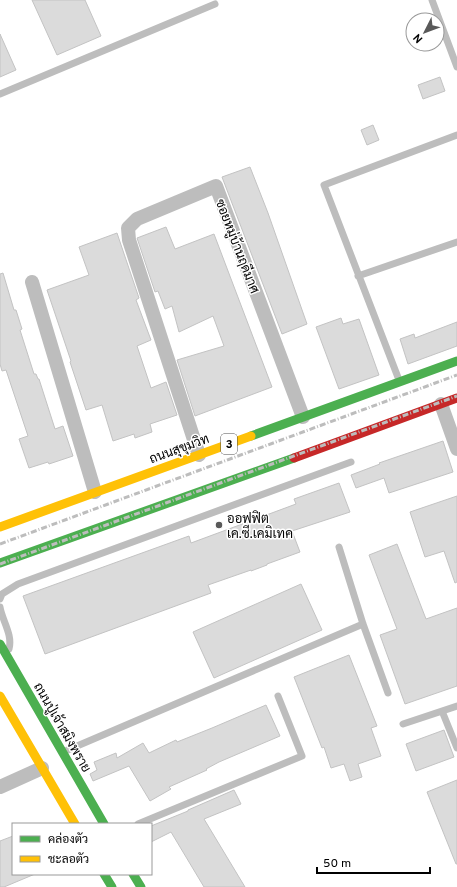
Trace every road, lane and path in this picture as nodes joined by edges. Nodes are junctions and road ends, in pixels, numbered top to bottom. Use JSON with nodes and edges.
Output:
{"nodes":[{"id":1,"x":432,"y":0,"type":"edge"},
{"id":2,"x":215,"y":4,"type":"dead end"},
{"id":3,"x":457,"y":67,"type":"edge"},
{"id":4,"x":0,"y":94,"type":"edge"},
{"id":5,"x":457,"y":135,"type":"edge"},
{"id":6,"x":457,"y":242,"type":"edge"},
{"id":7,"x":358,"y":276,"type":"junction"},
{"id":8,"x":32,"y":282,"type":"dead end"},
{"id":9,"x":457,"y":361,"type":"edge"},
{"id":10,"x":399,"y":382,"type":"junction"},
{"id":11,"x":457,"y":398,"type":"edge"},
{"id":12,"x":441,"y":404,"type":"junction"},
{"id":13,"x":303,"y":417,"type":"junction"},
{"id":14,"x":457,"y":449,"type":"edge"},
{"id":15,"x":199,"y":455,"type":"junction"},
{"id":16,"x":351,"y":462,"type":"dead end"},
{"id":17,"x":95,"y":492,"type":"junction"},
{"id":18,"x":0,"y":527,"type":"edge"},
{"id":19,"x":339,"y":548,"type":"dead end"},
{"id":20,"x":0,"y":563,"type":"edge"},
{"id":21,"x":0,"y":599,"type":"edge"},
{"id":22,"x":0,"y":607,"type":"edge"},
{"id":23,"x":363,"y":624,"type":"junction"},
{"id":24,"x":0,"y":644,"type":"edge"},
{"id":25,"x":6,"y":655,"type":"junction"},
{"id":26,"x":388,"y":693,"type":"dead end"},
{"id":27,"x":0,"y":696,"type":"edge"},
{"id":28,"x":278,"y":696,"type":"dead end"},
{"id":29,"x":457,"y":706,"type":"edge"},
{"id":30,"x":442,"y":711,"type":"junction"},
{"id":31,"x":403,"y":724,"type":"dead end"},
{"id":32,"x":457,"y":748,"type":"edge"},
{"id":33,"x":63,"y":752,"type":"junction"},
{"id":34,"x":42,"y":768,"type":"junction"},
{"id":35,"x":0,"y":787,"type":"edge"},
{"id":36,"x":74,"y":823,"type":"edge"},
{"id":37,"x":103,"y":823,"type":"edge"},
{"id":38,"x":140,"y":823,"type":"edge"},
{"id":39,"x":105,"y":875,"type":"edge"},
{"id":40,"x":134,"y":875,"type":"edge"},
{"id":41,"x":112,"y":887,"type":"edge"},
{"id":42,"x":141,"y":887,"type":"edge"}],
"edges":[{"from":1,"to":3,"type":"lane"},
{"from":2,"to":4,"type":"lane"},
{"from":5,"to":7,"type":"lane"},
{"from":6,"to":7,"type":"lane"},
{"from":7,"to":10,"type":"lane"},
{"from":8,"to":17,"type":"street"},
{"from":9,"to":10,"type":"main road","name":"ถนนสุขุมวิท","number":"3"},
{"from":10,"to":13,"type":"main road","name":"ถนนสุขุมวิท","number":"3"},
{"from":11,"to":12,"type":"main road"},
{"from":12,"to":14,"type":"street"},
{"from":12,"to":20,"type":"main road"},
{"from":13,"to":15,"type":"main road","name":"ถนนสุขุมวิท","number":"3"},
{"from":13,"to":15,"type":"street","name":"ซอยหมู่บ้านฤดีมาศ"},
{"from":15,"to":17,"type":"main road","name":"ถนนสุขุมวิท","number":"3"},
{"from":16,"to":21,"type":"lane"},
{"from":17,"to":18,"type":"main road","name":"ถนนสุขุมวิท","number":"3"},
{"from":19,"to":23,"type":"lane"},
{"from":22,"to":25,"type":"lane"},
{"from":23,"to":26,"type":"lane"},
{"from":23,"to":33,"type":"lane"},
{"from":24,"to":25,"type":"main road","name":"ถนนปู่เจ้าสมิงพราย"},
{"from":25,"to":33,"type":"main road","name":"ถนนปู่เจ้าสมิงพราย"},
{"from":27,"to":34,"type":"main road"},
{"from":28,"to":38,"type":"lane"},
{"from":29,"to":30,"type":"lane"},
{"from":30,"to":31,"type":"lane"},
{"from":30,"to":32,"type":"lane"},
{"from":33,"to":37,"type":"main road","name":"ถนนปู่เจ้าสมิงพราย"},
{"from":34,"to":35,"type":"street"},
{"from":34,"to":36,"type":"main road"},
{"from":39,"to":41,"type":"main road"},
{"from":40,"to":42,"type":"main road"}]}
